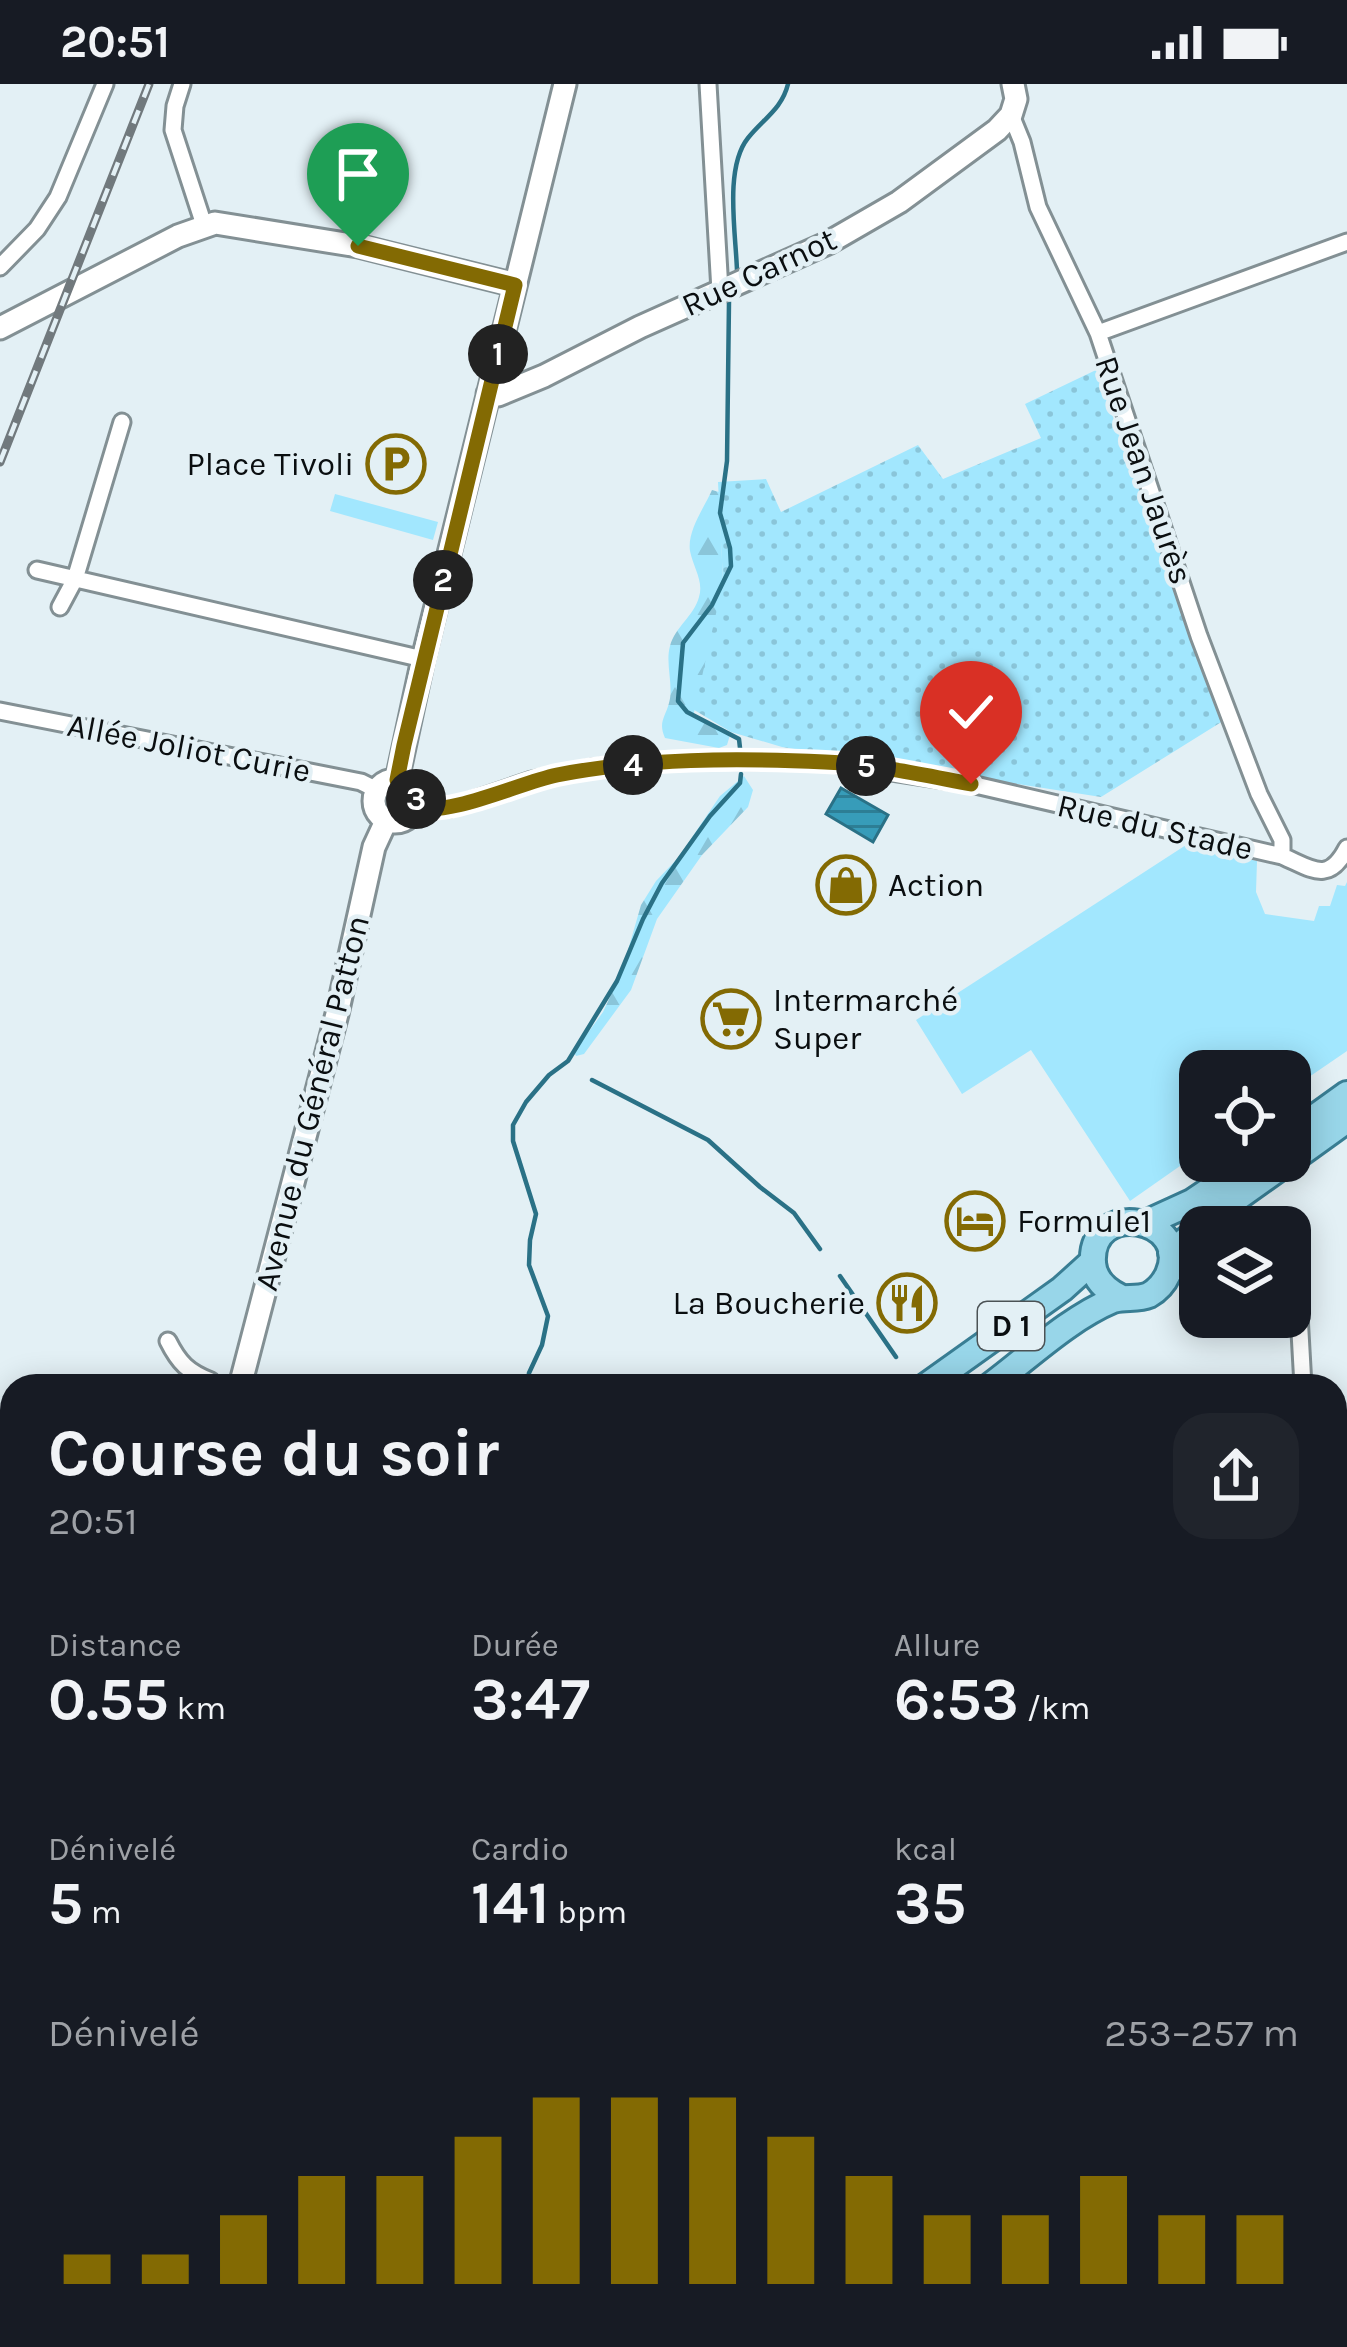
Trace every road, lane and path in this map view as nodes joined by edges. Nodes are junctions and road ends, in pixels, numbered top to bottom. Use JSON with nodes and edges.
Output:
{"nodes":[{"id":1,"x":105,"y":84,"type":"edge"},
{"id":2,"x":182,"y":84,"type":"edge"},
{"id":3,"x":565,"y":84,"type":"edge"},
{"id":4,"x":708,"y":84,"type":"edge"},
{"id":5,"x":1013,"y":84,"type":"edge"},
{"id":6,"x":1012,"y":116,"type":"junction"},
{"id":7,"x":204,"y":225,"type":"junction"},
{"id":8,"x":1347,"y":242,"type":"edge"},
{"id":9,"x":0,"y":267,"type":"edge"},
{"id":10,"x":515,"y":285,"type":"junction"},
{"id":11,"x":721,"y":291,"type":"junction"},
{"id":12,"x":1,"y":321,"type":"edge"},
{"id":13,"x":1098,"y":333,"type":"junction"},
{"id":14,"x":488,"y":394,"type":"junction"},
{"id":15,"x":122,"y":422,"type":"dead end"},
{"id":16,"x":37,"y":570,"type":"dead end"},
{"id":17,"x":75,"y":579,"type":"junction"},
{"id":18,"x":60,"y":607,"type":"dead end"},
{"id":19,"x":423,"y":659,"type":"junction"},
{"id":20,"x":0,"y":711,"type":"edge"},
{"id":21,"x":387,"y":785,"type":"junction"},
{"id":22,"x":415,"y":807,"type":"junction"},
{"id":23,"x":386,"y":820,"type":"junction"},
{"id":24,"x":1347,"y":848,"type":"edge"},
{"id":25,"x":1282,"y":856,"type":"junction"},
{"id":26,"x":1347,"y":1094,"type":"edge"},
{"id":27,"x":1311,"y":1120,"type":"edge"},
{"id":28,"x":1347,"y":1120,"type":"edge"},
{"id":29,"x":1311,"y":1146,"type":"edge"},
{"id":30,"x":1222,"y":1182,"type":"edge"},
{"id":31,"x":1260,"y":1182,"type":"edge"},
{"id":32,"x":1146,"y":1223,"type":"junction"},
{"id":33,"x":1171,"y":1253,"type":"junction"},
{"id":34,"x":1093,"y":1261,"type":"junction"},
{"id":35,"x":1120,"y":1298,"type":"junction"},
{"id":36,"x":1300,"y":1338,"type":"edge"},
{"id":37,"x":168,"y":1341,"type":"dead end"},
{"id":38,"x":193,"y":1374,"type":"edge"},
{"id":39,"x":244,"y":1374,"type":"edge"},
{"id":40,"x":943,"y":1374,"type":"edge"},
{"id":41,"x":1006,"y":1374,"type":"edge"},
{"id":42,"x":1302,"y":1374,"type":"edge"}],
"edges":[{"from":1,"to":9,"type":"street"},
{"from":2,"to":7,"type":"street"},
{"from":3,"to":10,"type":"main road"},
{"from":4,"to":11,"type":"street"},
{"from":5,"to":6,"type":"main road","name":"Rue Jean Jaurès"},
{"from":6,"to":11,"type":"main road","name":"Rue Carnot"},
{"from":6,"to":13,"type":"street","name":"Rue Jean Jaurès"},
{"from":7,"to":10,"type":"main road"},
{"from":7,"to":12,"type":"main road"},
{"from":8,"to":13,"type":"street"},
{"from":10,"to":14,"type":"main road"},
{"from":11,"to":14,"type":"main road","name":"Rue Carnot"},
{"from":13,"to":25,"type":"street","name":"Rue Jean Jaurès"},
{"from":14,"to":19,"type":"main road"},
{"from":15,"to":17,"type":"street"},
{"from":16,"to":17,"type":"street"},
{"from":17,"to":18,"type":"street"},
{"from":17,"to":19,"type":"street"},
{"from":19,"to":21,"type":"main road"},
{"from":20,"to":21,"type":"street","name":"Allée Joliot Curie"},
{"from":21,"to":22,"type":"main road"},
{"from":21,"to":23,"type":"main road"},
{"from":22,"to":23,"type":"main road"},
{"from":22,"to":25,"type":"street","name":"Rue du Stade"},
{"from":23,"to":39,"type":"main road","name":"Avenue du Général Patton"},
{"from":24,"to":25,"type":"street","name":"Rue du Stade"},
{"from":26,"to":27,"type":"main road"},
{"from":28,"to":29,"type":"main road"},
{"from":30,"to":32,"type":"main road"},
{"from":31,"to":33,"type":"main road"},
{"from":32,"to":33,"type":"main road"},
{"from":32,"to":34,"type":"main road"},
{"from":33,"to":35,"type":"main road"},
{"from":34,"to":35,"type":"main road"},
{"from":34,"to":40,"type":"main road","number":"D 1"},
{"from":35,"to":41,"type":"main road","number":"D 1"},
{"from":36,"to":42,"type":"street"},
{"from":37,"to":38,"type":"street"}]}
